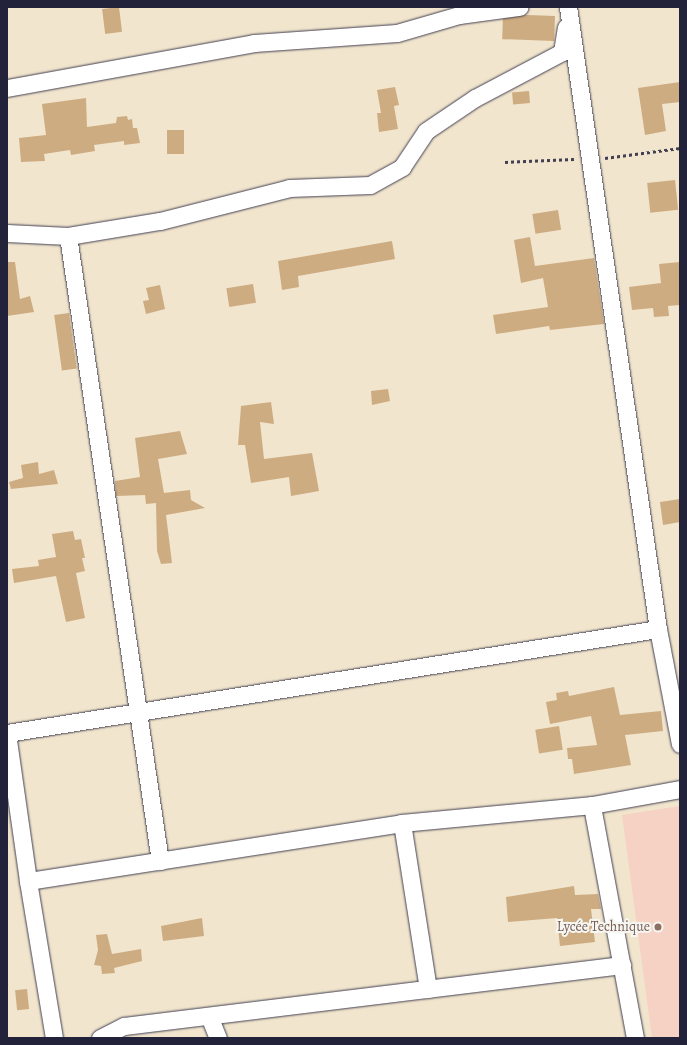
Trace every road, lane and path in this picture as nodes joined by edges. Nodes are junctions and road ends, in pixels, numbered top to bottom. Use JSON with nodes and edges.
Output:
{"nodes":[{"id":1,"x":519,"y":7,"type":"edge"},
{"id":2,"x":568,"y":7,"type":"edge"},
{"id":3,"x":7,"y":88,"type":"edge"},
{"id":4,"x":7,"y":233,"type":"edge"},
{"id":5,"x":68,"y":236,"type":"junction"},
{"id":6,"x":658,"y":629,"type":"junction"},
{"id":7,"x":136,"y":712,"type":"junction"},
{"id":8,"x":7,"y":733,"type":"edge"},
{"id":9,"x":680,"y":744,"type":"edge"},
{"id":10,"x":680,"y":789,"type":"edge"},
{"id":11,"x":592,"y":805,"type":"junction"},
{"id":12,"x":402,"y":823,"type":"junction"},
{"id":13,"x":160,"y":861,"type":"junction"},
{"id":14,"x":28,"y":881,"type":"junction"},
{"id":15,"x":622,"y":965,"type":"junction"},
{"id":16,"x":428,"y":989,"type":"junction"},
{"id":17,"x":209,"y":1016,"type":"junction"},
{"id":18,"x":54,"y":1038,"type":"edge"},
{"id":19,"x":100,"y":1038,"type":"edge"},
{"id":20,"x":218,"y":1038,"type":"edge"},
{"id":21,"x":635,"y":1038,"type":"edge"}],
"edges":[{"from":1,"to":3,"type":"street"},
{"from":2,"to":5,"type":"street"},
{"from":2,"to":6,"type":"street"},
{"from":4,"to":5,"type":"street"},
{"from":5,"to":7,"type":"street"},
{"from":6,"to":7,"type":"street"},
{"from":6,"to":9,"type":"street"},
{"from":7,"to":8,"type":"street"},
{"from":7,"to":13,"type":"street"},
{"from":8,"to":14,"type":"street"},
{"from":10,"to":11,"type":"street"},
{"from":11,"to":12,"type":"street"},
{"from":11,"to":15,"type":"street"},
{"from":12,"to":13,"type":"street"},
{"from":12,"to":16,"type":"street"},
{"from":13,"to":14,"type":"street"},
{"from":14,"to":18,"type":"street"},
{"from":15,"to":16,"type":"street"},
{"from":15,"to":21,"type":"street"},
{"from":16,"to":17,"type":"street"},
{"from":17,"to":19,"type":"street"},
{"from":17,"to":20,"type":"street"}]}
